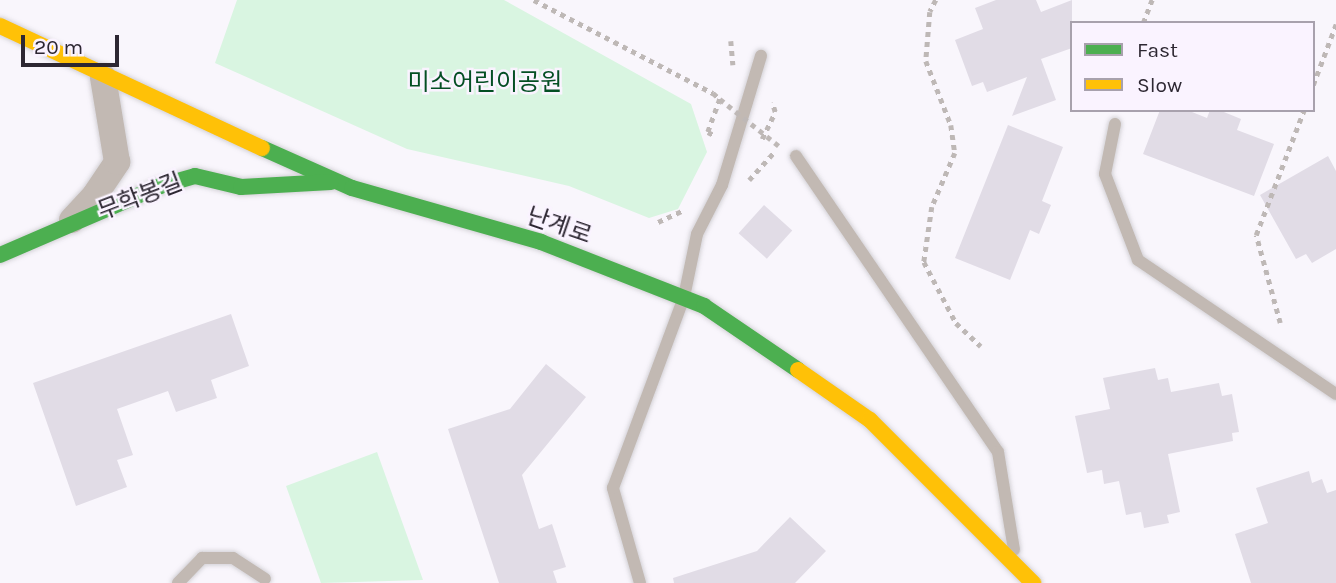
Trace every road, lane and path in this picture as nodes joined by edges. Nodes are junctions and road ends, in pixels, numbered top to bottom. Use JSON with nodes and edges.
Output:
{"nodes":[{"id":1,"x":534,"y":0,"type":"edge"},
{"id":2,"x":936,"y":0,"type":"edge"},
{"id":3,"x":1152,"y":0,"type":"edge"},
{"id":4,"x":1144,"y":21,"type":"edge"},
{"id":5,"x":1336,"y":24,"type":"edge"},
{"id":6,"x":0,"y":26,"type":"edge"},
{"id":7,"x":761,"y":56,"type":"dead end"},
{"id":8,"x":103,"y":77,"type":"junction"},
{"id":9,"x":1315,"y":80,"type":"edge"},
{"id":10,"x":720,"y":99,"type":"junction"},
{"id":11,"x":1302,"y":112,"type":"edge"},
{"id":12,"x":1115,"y":124,"type":"dead end"},
{"id":13,"x":714,"y":135,"type":"dead end"},
{"id":14,"x":796,"y":156,"type":"dead end"},
{"id":15,"x":340,"y":182,"type":"junction"},
{"id":16,"x":747,"y":183,"type":"dead end"},
{"id":17,"x":67,"y":226,"type":"junction"},
{"id":18,"x":0,"y":255,"type":"edge"},
{"id":19,"x":684,"y":297,"type":"junction"},
{"id":20,"x":1280,"y":323,"type":"dead end"},
{"id":21,"x":981,"y":345,"type":"dead end"},
{"id":22,"x":1336,"y":394,"type":"edge"},
{"id":23,"x":1017,"y":567,"type":"junction"},
{"id":24,"x":265,"y":579,"type":"dead end"},
{"id":25,"x":178,"y":583,"type":"edge"},
{"id":26,"x":640,"y":583,"type":"edge"},
{"id":27,"x":1033,"y":583,"type":"edge"}],
"edges":[{"from":1,"to":10,"type":"path"},
{"from":2,"to":21,"type":"path"},
{"from":3,"to":4,"type":"path"},
{"from":5,"to":9,"type":"path"},
{"from":6,"to":8,"type":"main road","name":"난계로"},
{"from":7,"to":19,"type":"lane"},
{"from":8,"to":15,"type":"main road","name":"난계로"},
{"from":8,"to":17,"type":"street","name":"무학봉길"},
{"from":10,"to":13,"type":"path"},
{"from":10,"to":16,"type":"path","bridge":true},
{"from":11,"to":20,"type":"path"},
{"from":12,"to":22,"type":"lane"},
{"from":14,"to":23,"type":"lane"},
{"from":15,"to":17,"type":"main road","name":"무학봉길"},
{"from":15,"to":19,"type":"main road","name":"난계로"},
{"from":17,"to":18,"type":"main road","name":"무학봉길"},
{"from":19,"to":23,"type":"main road","name":"난계로"},
{"from":19,"to":26,"type":"lane"},
{"from":23,"to":27,"type":"main road","name":"난계로"},
{"from":24,"to":25,"type":"lane"}]}
